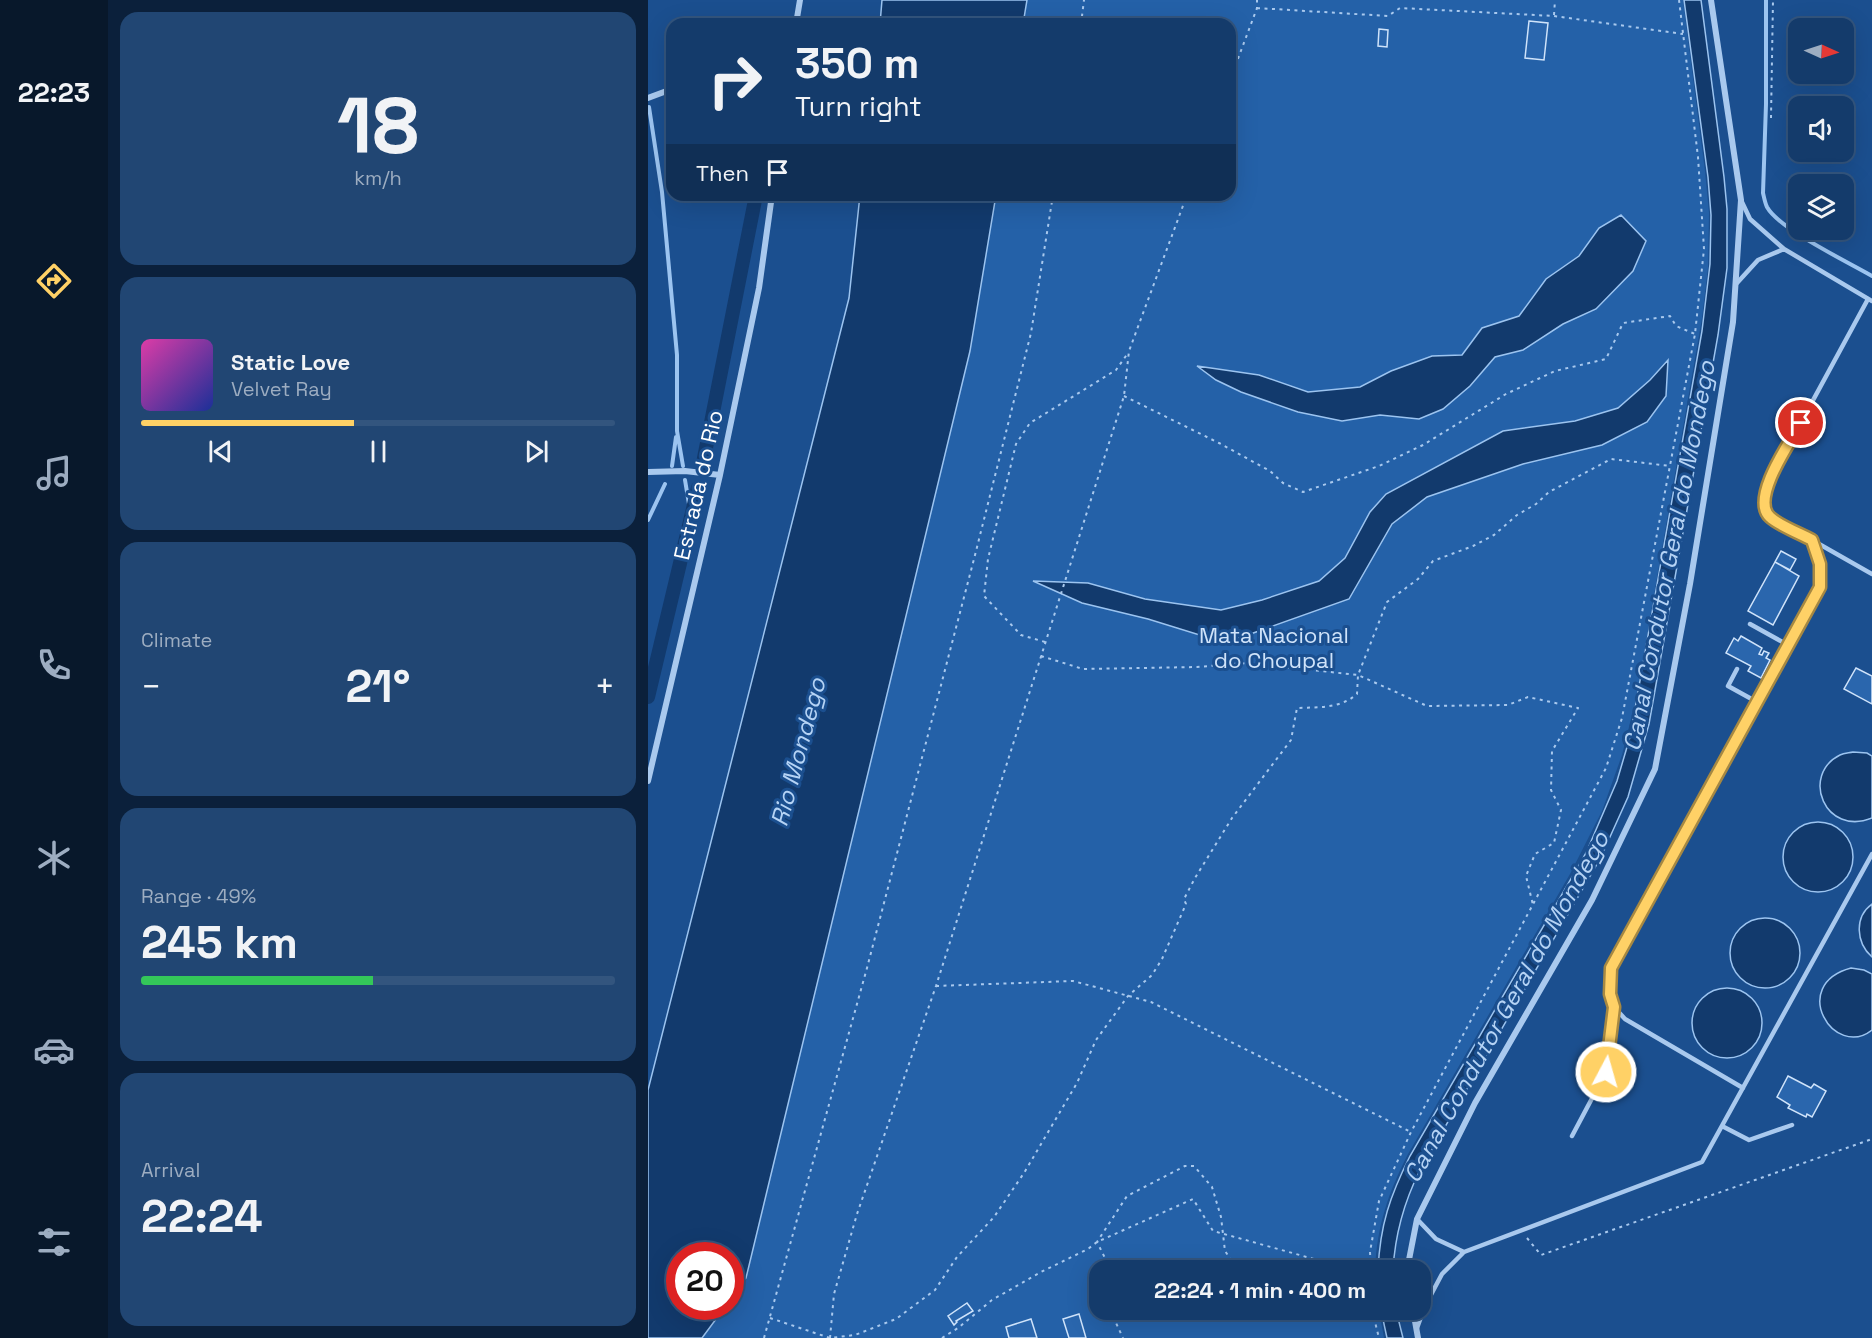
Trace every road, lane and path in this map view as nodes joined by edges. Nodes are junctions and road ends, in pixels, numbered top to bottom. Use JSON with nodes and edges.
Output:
{"nodes":[{"id":1,"x":800,"y":0,"type":"edge"},
{"id":2,"x":1084,"y":0,"type":"edge"},
{"id":3,"x":1257,"y":0,"type":"edge"},
{"id":4,"x":1555,"y":0,"type":"edge"},
{"id":5,"x":1679,"y":0,"type":"edge"},
{"id":6,"x":1711,"y":0,"type":"edge"},
{"id":7,"x":1773,"y":0,"type":"edge"},
{"id":8,"x":1257,"y":8,"type":"junction"},
{"id":9,"x":1554,"y":16,"type":"junction"},
{"id":10,"x":797,"y":18,"type":"edge"},
{"id":11,"x":1082,"y":18,"type":"edge"},
{"id":12,"x":1683,"y":34,"type":"junction"},
{"id":13,"x":1236,"y":64,"type":"edge"},
{"id":14,"x":666,"y":91,"type":"edge"},
{"id":15,"x":648,"y":98,"type":"edge"},
{"id":16,"x":1771,"y":118,"type":"dead end"},
{"id":17,"x":1741,"y":200,"type":"junction"},
{"id":18,"x":771,"y":201,"type":"edge"},
{"id":19,"x":1052,"y":201,"type":"edge"},
{"id":20,"x":1185,"y":201,"type":"edge"},
{"id":21,"x":1784,"y":249,"type":"junction"},
{"id":22,"x":1737,"y":284,"type":"junction"},
{"id":23,"x":1870,"y":300,"type":"edge"},
{"id":24,"x":1695,"y":334,"type":"junction"},
{"id":25,"x":1129,"y":351,"type":"junction"},
{"id":26,"x":1124,"y":396,"type":"junction"},
{"id":27,"x":1670,"y":466,"type":"junction"},
{"id":28,"x":648,"y":472,"type":"edge"},
{"id":29,"x":720,"y":475,"type":"junction"},
{"id":30,"x":1812,"y":540,"type":"junction"},
{"id":31,"x":1872,"y":574,"type":"edge"},
{"id":32,"x":1750,"y":624,"type":"dead end"},
{"id":33,"x":1046,"y":642,"type":"junction"},
{"id":34,"x":1788,"y":645,"type":"junction"},
{"id":35,"x":1041,"y":656,"type":"junction"},
{"id":36,"x":1737,"y":669,"type":"dead end"},
{"id":37,"x":1358,"y":675,"type":"junction"},
{"id":38,"x":1757,"y":702,"type":"junction"},
{"id":39,"x":648,"y":781,"type":"edge"},
{"id":40,"x":1872,"y":855,"type":"edge"},
{"id":41,"x":1533,"y":906,"type":"junction"},
{"id":42,"x":936,"y":986,"type":"junction"},
{"id":43,"x":1128,"y":996,"type":"junction"},
{"id":44,"x":1614,"y":1007,"type":"junction"},
{"id":45,"x":1743,"y":1088,"type":"junction"},
{"id":46,"x":1792,"y":1125,"type":"dead end"},
{"id":47,"x":1722,"y":1126,"type":"junction"},
{"id":48,"x":1411,"y":1132,"type":"junction"},
{"id":49,"x":1572,"y":1136,"type":"dead end"},
{"id":50,"x":1872,"y":1139,"type":"edge"},
{"id":51,"x":1417,"y":1219,"type":"junction"},
{"id":52,"x":1520,"y":1230,"type":"junction"},
{"id":53,"x":1223,"y":1234,"type":"junction"},
{"id":54,"x":1097,"y":1242,"type":"junction"},
{"id":55,"x":1464,"y":1252,"type":"junction"},
{"id":56,"x":1106,"y":1260,"type":"edge"},
{"id":57,"x":1231,"y":1260,"type":"edge"},
{"id":58,"x":1333,"y":1260,"type":"edge"},
{"id":59,"x":1370,"y":1260,"type":"edge"},
{"id":60,"x":1409,"y":1260,"type":"edge"},
{"id":61,"x":770,"y":1318,"type":"junction"},
{"id":62,"x":1115,"y":1320,"type":"edge"},
{"id":63,"x":1374,"y":1320,"type":"edge"},
{"id":64,"x":1414,"y":1320,"type":"edge"},
{"id":65,"x":1416,"y":1330,"type":"junction"},
{"id":66,"x":764,"y":1338,"type":"edge"},
{"id":67,"x":830,"y":1338,"type":"edge"},
{"id":68,"x":942,"y":1338,"type":"edge"},
{"id":69,"x":1123,"y":1338,"type":"edge"},
{"id":70,"x":1379,"y":1338,"type":"edge"},
{"id":71,"x":1418,"y":1338,"type":"edge"}],
"edges":[{"from":1,"to":10,"type":"street"},
{"from":2,"to":11,"type":"path"},
{"from":3,"to":8,"type":"path"},
{"from":4,"to":9,"type":"path"},
{"from":5,"to":12,"type":"path"},
{"from":6,"to":17,"type":"street"},
{"from":7,"to":16,"type":"path"},
{"from":8,"to":9,"type":"path"},
{"from":8,"to":13,"type":"path"},
{"from":9,"to":12,"type":"path"},
{"from":12,"to":24,"type":"path"},
{"from":14,"to":15,"type":"street"},
{"from":17,"to":21,"type":"lane"},
{"from":17,"to":22,"type":"street"},
{"from":18,"to":29,"type":"street","name":"Estrada do Rio"},
{"from":19,"to":61,"type":"path"},
{"from":20,"to":25,"type":"path"},
{"from":21,"to":22,"type":"lane"},
{"from":21,"to":23,"type":"lane"},
{"from":22,"to":51,"type":"street"},
{"from":23,"to":30,"type":"lane"},
{"from":24,"to":26,"type":"path"},
{"from":24,"to":27,"type":"path"},
{"from":25,"to":26,"type":"path"},
{"from":25,"to":33,"type":"path"},
{"from":26,"to":33,"type":"path"},
{"from":27,"to":37,"type":"path"},
{"from":27,"to":41,"type":"path"},
{"from":28,"to":29,"type":"street"},
{"from":29,"to":39,"type":"street","name":"Estrada do Rio"},
{"from":30,"to":31,"type":"lane"},
{"from":30,"to":34,"type":"lane"},
{"from":32,"to":34,"type":"lane"},
{"from":33,"to":35,"type":"path"},
{"from":34,"to":38,"type":"lane"},
{"from":35,"to":37,"type":"path"},
{"from":35,"to":42,"type":"path"},
{"from":36,"to":38,"type":"lane"},
{"from":37,"to":41,"type":"path"},
{"from":37,"to":43,"type":"path"},
{"from":38,"to":44,"type":"lane"},
{"from":40,"to":45,"type":"lane"},
{"from":41,"to":48,"type":"path"},
{"from":42,"to":43,"type":"path"},
{"from":42,"to":67,"type":"path"},
{"from":43,"to":48,"type":"path"},
{"from":43,"to":67,"type":"path"},
{"from":44,"to":45,"type":"lane"},
{"from":44,"to":49,"type":"lane"},
{"from":45,"to":47,"type":"lane"},
{"from":46,"to":47,"type":"lane"},
{"from":47,"to":52,"type":"lane"},
{"from":48,"to":59,"type":"path"},
{"from":50,"to":52,"type":"path"},
{"from":51,"to":55,"type":"lane"},
{"from":51,"to":60,"type":"street"},
{"from":52,"to":55,"type":"lane"},
{"from":53,"to":54,"type":"path"},
{"from":53,"to":54,"type":"path"},
{"from":53,"to":57,"type":"path"},
{"from":53,"to":58,"type":"path"},
{"from":54,"to":56,"type":"path"},
{"from":54,"to":68,"type":"path"},
{"from":55,"to":65,"type":"lane"},
{"from":61,"to":66,"type":"path"},
{"from":61,"to":67,"type":"path"},
{"from":62,"to":69,"type":"path"},
{"from":63,"to":70,"type":"path"},
{"from":64,"to":65,"type":"street"},
{"from":65,"to":71,"type":"street"}]}
